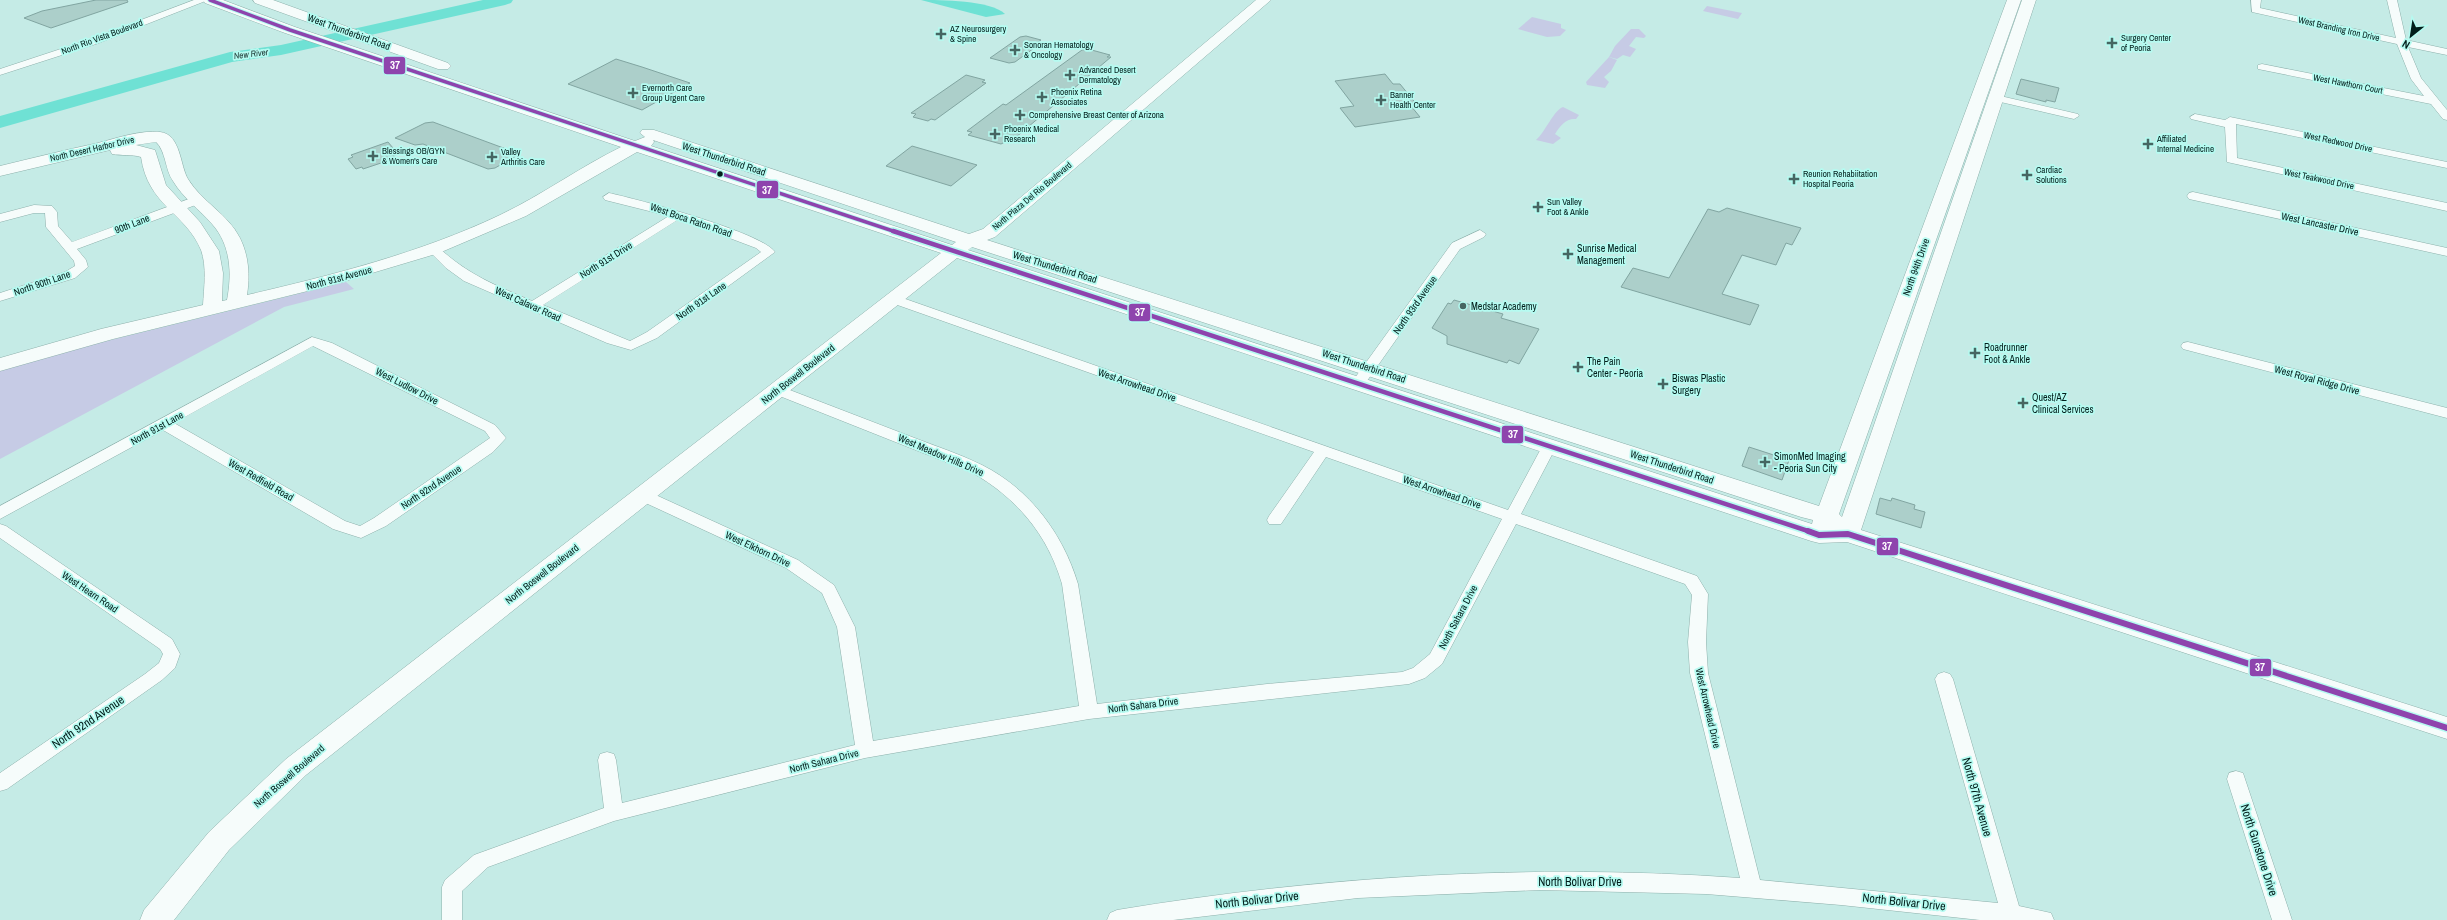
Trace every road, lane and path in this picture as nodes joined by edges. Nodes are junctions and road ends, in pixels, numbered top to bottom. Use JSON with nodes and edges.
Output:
{"nodes":[{"id":1,"x":203,"y":0,"type":"edge"},
{"id":2,"x":210,"y":0,"type":"edge"},
{"id":3,"x":260,"y":0,"type":"edge"},
{"id":4,"x":1248,"y":0,"type":"edge"},
{"id":5,"x":1264,"y":0,"type":"edge"},
{"id":6,"x":2014,"y":0,"type":"edge"},
{"id":7,"x":2029,"y":0,"type":"edge"},
{"id":8,"x":2392,"y":0,"type":"edge"},
{"id":9,"x":2255,"y":5,"type":"edge"},
{"id":10,"x":1222,"y":28,"type":"junction"},
{"id":11,"x":2402,"y":43,"type":"junction"},
{"id":12,"x":2447,"y":52,"type":"edge"},
{"id":13,"x":2262,"y":67,"type":"dead end"},
{"id":14,"x":0,"y":72,"type":"edge"},
{"id":15,"x":1987,"y":96,"type":"junction"},
{"id":16,"x":2433,"y":101,"type":"junction"},
{"id":17,"x":591,"y":114,"type":"dead end"},
{"id":18,"x":2074,"y":116,"type":"dead end"},
{"id":19,"x":2195,"y":117,"type":"dead end"},
{"id":20,"x":2447,"y":117,"type":"edge"},
{"id":21,"x":2230,"y":122,"type":"junction"},
{"id":22,"x":1974,"y":132,"type":"junction"},
{"id":23,"x":633,"y":136,"type":"junction"},
{"id":24,"x":658,"y":137,"type":"joint"},
{"id":25,"x":2447,"y":165,"type":"edge"},
{"id":26,"x":0,"y":171,"type":"edge"},
{"id":27,"x":0,"y":179,"type":"edge"},
{"id":28,"x":2193,"y":196,"type":"dead end"},
{"id":29,"x":610,"y":197,"type":"dead end"},
{"id":30,"x":197,"y":200,"type":"junction"},
{"id":31,"x":2447,"y":207,"type":"edge"},
{"id":32,"x":175,"y":208,"type":"junction"},
{"id":33,"x":482,"y":215,"type":"junction"},
{"id":34,"x":678,"y":215,"type":"junction"},
{"id":35,"x":0,"y":218,"type":"edge"},
{"id":36,"x":1930,"y":229,"type":"junction"},
{"id":37,"x":1480,"y":234,"type":"dead end"},
{"id":38,"x":1949,"y":234,"type":"junction"},
{"id":39,"x":962,"y":246,"type":"junction"},
{"id":40,"x":68,"y":248,"type":"junction"},
{"id":41,"x":433,"y":249,"type":"junction"},
{"id":42,"x":769,"y":252,"type":"joint"},
{"id":43,"x":2447,"y":252,"type":"edge"},
{"id":44,"x":1916,"y":267,"type":"junction"},
{"id":45,"x":1937,"y":272,"type":"junction"},
{"id":46,"x":238,"y":296,"type":"junction"},
{"id":47,"x":0,"y":297,"type":"edge"},
{"id":48,"x":894,"y":300,"type":"junction"},
{"id":49,"x":212,"y":302,"type":"junction"},
{"id":50,"x":533,"y":306,"type":"junction"},
{"id":51,"x":312,"y":341,"type":"joint"},
{"id":52,"x":631,"y":346,"type":"joint"},
{"id":53,"x":2188,"y":346,"type":"dead end"},
{"id":54,"x":0,"y":350,"type":"edge"},
{"id":55,"x":0,"y":365,"type":"edge"},
{"id":56,"x":1363,"y":376,"type":"junction"},
{"id":57,"x":777,"y":390,"type":"junction"},
{"id":58,"x":1865,"y":407,"type":"junction"},
{"id":59,"x":2447,"y":413,"type":"edge"},
{"id":60,"x":1887,"y":414,"type":"junction"},
{"id":61,"x":164,"y":424,"type":"junction"},
{"id":62,"x":499,"y":438,"type":"joint"},
{"id":63,"x":1549,"y":447,"type":"junction"},
{"id":64,"x":1323,"y":450,"type":"junction"},
{"id":65,"x":1849,"y":455,"type":"junction"},
{"id":66,"x":1871,"y":462,"type":"junction"},
{"id":67,"x":1660,"y":463,"type":"junction"},
{"id":68,"x":642,"y":495,"type":"junction"},
{"id":69,"x":0,"y":513,"type":"edge"},
{"id":70,"x":1512,"y":516,"type":"junction"},
{"id":71,"x":1275,"y":520,"type":"dead end"},
{"id":72,"x":1822,"y":526,"type":"junction"},
{"id":73,"x":0,"y":530,"type":"edge"},
{"id":74,"x":361,"y":532,"type":"joint"},
{"id":75,"x":1848,"y":534,"type":"junction"},
{"id":76,"x":172,"y":658,"type":"joint"},
{"id":77,"x":1944,"y":679,"type":"dead end"},
{"id":78,"x":1088,"y":712,"type":"junction"},
{"id":79,"x":2447,"y":728,"type":"edge"},
{"id":80,"x":865,"y":750,"type":"junction"},
{"id":81,"x":607,"y":760,"type":"dead end"},
{"id":82,"x":2236,"y":779,"type":"dead end"},
{"id":83,"x":0,"y":783,"type":"edge"},
{"id":84,"x":614,"y":813,"type":"junction"},
{"id":85,"x":1752,"y":888,"type":"junction"},
{"id":86,"x":2011,"y":914,"type":"junction"},
{"id":87,"x":154,"y":920,"type":"edge"},
{"id":88,"x":452,"y":920,"type":"edge"},
{"id":89,"x":1117,"y":920,"type":"edge"},
{"id":90,"x":2044,"y":920,"type":"edge"},
{"id":91,"x":2282,"y":920,"type":"edge"}],
"edges":[{"from":1,"to":14,"type":"street","name":"North Rio Vista Boulevard"},
{"from":2,"to":23,"type":"main road","name":"West Thunderbird Road"},
{"from":3,"to":17,"type":"main road","name":"West Thunderbird Road"},
{"from":4,"to":10,"type":"main road","name":"North Plaza Del Rio Boulevard"},
{"from":5,"to":10,"type":"main road","name":"North Plaza Del Rio Boulevard"},
{"from":6,"to":15,"type":"main road","name":"North 94th Drive"},
{"from":7,"to":15,"type":"main road","name":"North 94th Drive"},
{"from":8,"to":11,"type":"street"},
{"from":9,"to":11,"type":"street","name":"West Branding Iron Drive"},
{"from":10,"to":39,"type":"main road","name":"North Plaza Del Rio Boulevard"},
{"from":11,"to":12,"type":"street","name":"West Branding Iron Drive"},
{"from":11,"to":16,"type":"street"},
{"from":13,"to":16,"type":"street","name":"West Hawthorn Court"},
{"from":15,"to":18,"type":"street"},
{"from":15,"to":22,"type":"main road","name":"North 94th Drive"},
{"from":16,"to":20,"type":"street"},
{"from":19,"to":21,"type":"street","name":"West Redwood Drive"},
{"from":21,"to":25,"type":"street","name":"West Redwood Drive"},
{"from":21,"to":31,"type":"street","name":"West Teakwood Drive"},
{"from":22,"to":36,"type":"main road","name":"North 94th Drive"},
{"from":22,"to":38,"type":"main road","name":"North 94th Drive"},
{"from":23,"to":24,"type":"main road","name":"North 91st Avenue"},
{"from":23,"to":33,"type":"main road","name":"North 91st Avenue"},
{"from":23,"to":39,"type":"main road","name":"West Thunderbird Road"},
{"from":23,"to":41,"type":"main road","name":"North 91st Avenue"},
{"from":24,"to":39,"type":"main road","name":"West Thunderbird Road"},
{"from":26,"to":30,"type":"main road","name":"North Desert Harbor Drive"},
{"from":27,"to":32,"type":"main road","name":"North Desert Harbor Drive"},
{"from":28,"to":43,"type":"street","name":"West Lancaster Drive"},
{"from":29,"to":34,"type":"street","name":"West Boca Raton Road"},
{"from":30,"to":32,"type":"street","name":"90th Lane"},
{"from":30,"to":46,"type":"main road","name":"North Desert Harbor Drive"},
{"from":32,"to":40,"type":"street","name":"90th Lane"},
{"from":32,"to":49,"type":"main road","name":"North Desert Harbor Drive"},
{"from":33,"to":41,"type":"main road"},
{"from":33,"to":46,"type":"main road","name":"North 91st Avenue"},
{"from":34,"to":42,"type":"street","name":"West Boca Raton Road"},
{"from":34,"to":50,"type":"street","name":"North 91st Drive"},
{"from":35,"to":40,"type":"street"},
{"from":36,"to":38,"type":"main road"},
{"from":36,"to":44,"type":"main road","name":"North 94th Drive"},
{"from":37,"to":56,"type":"street","name":"North 93rd Avenue"},
{"from":38,"to":45,"type":"main road","name":"North 94th Drive"},
{"from":39,"to":48,"type":"main road","name":"North Boswell Boulevard"},
{"from":39,"to":56,"type":"main road","name":"West Thunderbird Road"},
{"from":40,"to":47,"type":"street","name":"North 90th Lane"},
{"from":41,"to":46,"type":"main road","name":"North 91st Avenue"},
{"from":41,"to":50,"type":"street","name":"West Calavar Road"},
{"from":42,"to":52,"type":"street","name":"North 91st Lane"},
{"from":44,"to":45,"type":"main road"},
{"from":44,"to":58,"type":"main road","name":"North 94th Drive"},
{"from":45,"to":60,"type":"main road","name":"North 94th Drive"},
{"from":46,"to":49,"type":"main road","name":"North 91st Avenue"},
{"from":48,"to":57,"type":"main road","name":"North Boswell Boulevard"},
{"from":48,"to":64,"type":"street","name":"West Arrowhead Drive"},
{"from":49,"to":54,"type":"main road","name":"North 91st Avenue"},
{"from":49,"to":55,"type":"main road","name":"North 91st Avenue"},
{"from":50,"to":52,"type":"street","name":"West Calavar Road"},
{"from":51,"to":61,"type":"street","name":"North 91st Lane"},
{"from":51,"to":62,"type":"street","name":"West Ludlow Drive"},
{"from":53,"to":59,"type":"street","name":"West Royal Ridge Drive"},
{"from":56,"to":63,"type":"main road","name":"West Thunderbird Road"},
{"from":56,"to":67,"type":"main road","name":"West Thunderbird Road"},
{"from":57,"to":68,"type":"main road","name":"North Boswell Boulevard"},
{"from":57,"to":78,"type":"street","name":"West Meadow Hills Drive"},
{"from":58,"to":60,"type":"main road"},
{"from":58,"to":65,"type":"main road","name":"North 94th Drive"},
{"from":60,"to":66,"type":"main road","name":"North 94th Drive"},
{"from":61,"to":69,"type":"street","name":"North 91st Lane"},
{"from":61,"to":74,"type":"street","name":"West Redfield Road"},
{"from":62,"to":74,"type":"street","name":"North 92nd Avenue"},
{"from":63,"to":67,"type":"main road"},
{"from":63,"to":70,"type":"street","name":"North Sahara Drive"},
{"from":63,"to":72,"type":"main road","name":"West Thunderbird Road"},
{"from":64,"to":70,"type":"street","name":"West Arrowhead Drive"},
{"from":64,"to":71,"type":"street"},
{"from":65,"to":66,"type":"main road"},
{"from":65,"to":72,"type":"main road","name":"North 94th Drive"},
{"from":66,"to":75,"type":"main road","name":"North 94th Drive"},
{"from":67,"to":72,"type":"main road","name":"West Thunderbird Road"},
{"from":68,"to":80,"type":"street","name":"West Elkhorn Drive"},
{"from":68,"to":87,"type":"main road","name":"North Boswell Boulevard"},
{"from":70,"to":78,"type":"street","name":"North Sahara Drive"},
{"from":70,"to":85,"type":"street","name":"West Arrowhead Drive"},
{"from":72,"to":75,"type":"main road","name":"West Thunderbird Road"},
{"from":73,"to":76,"type":"street","name":"West Hearn Road"},
{"from":75,"to":79,"type":"main road","name":"West Thunderbird Road"},
{"from":76,"to":83,"type":"street","name":"North 92nd Avenue"},
{"from":77,"to":86,"type":"street","name":"North 97th Avenue"},
{"from":78,"to":80,"type":"street","name":"North Sahara Drive"},
{"from":80,"to":84,"type":"street","name":"North Sahara Drive"},
{"from":81,"to":84,"type":"street"},
{"from":82,"to":91,"type":"street","name":"North Gunstone Drive"},
{"from":84,"to":88,"type":"street","name":"North Sahara Drive"},
{"from":85,"to":86,"type":"street","name":"North Bolivar Drive"},
{"from":85,"to":89,"type":"street","name":"North Bolivar Drive"},
{"from":86,"to":90,"type":"street","name":"North Bolivar Drive"}]}
